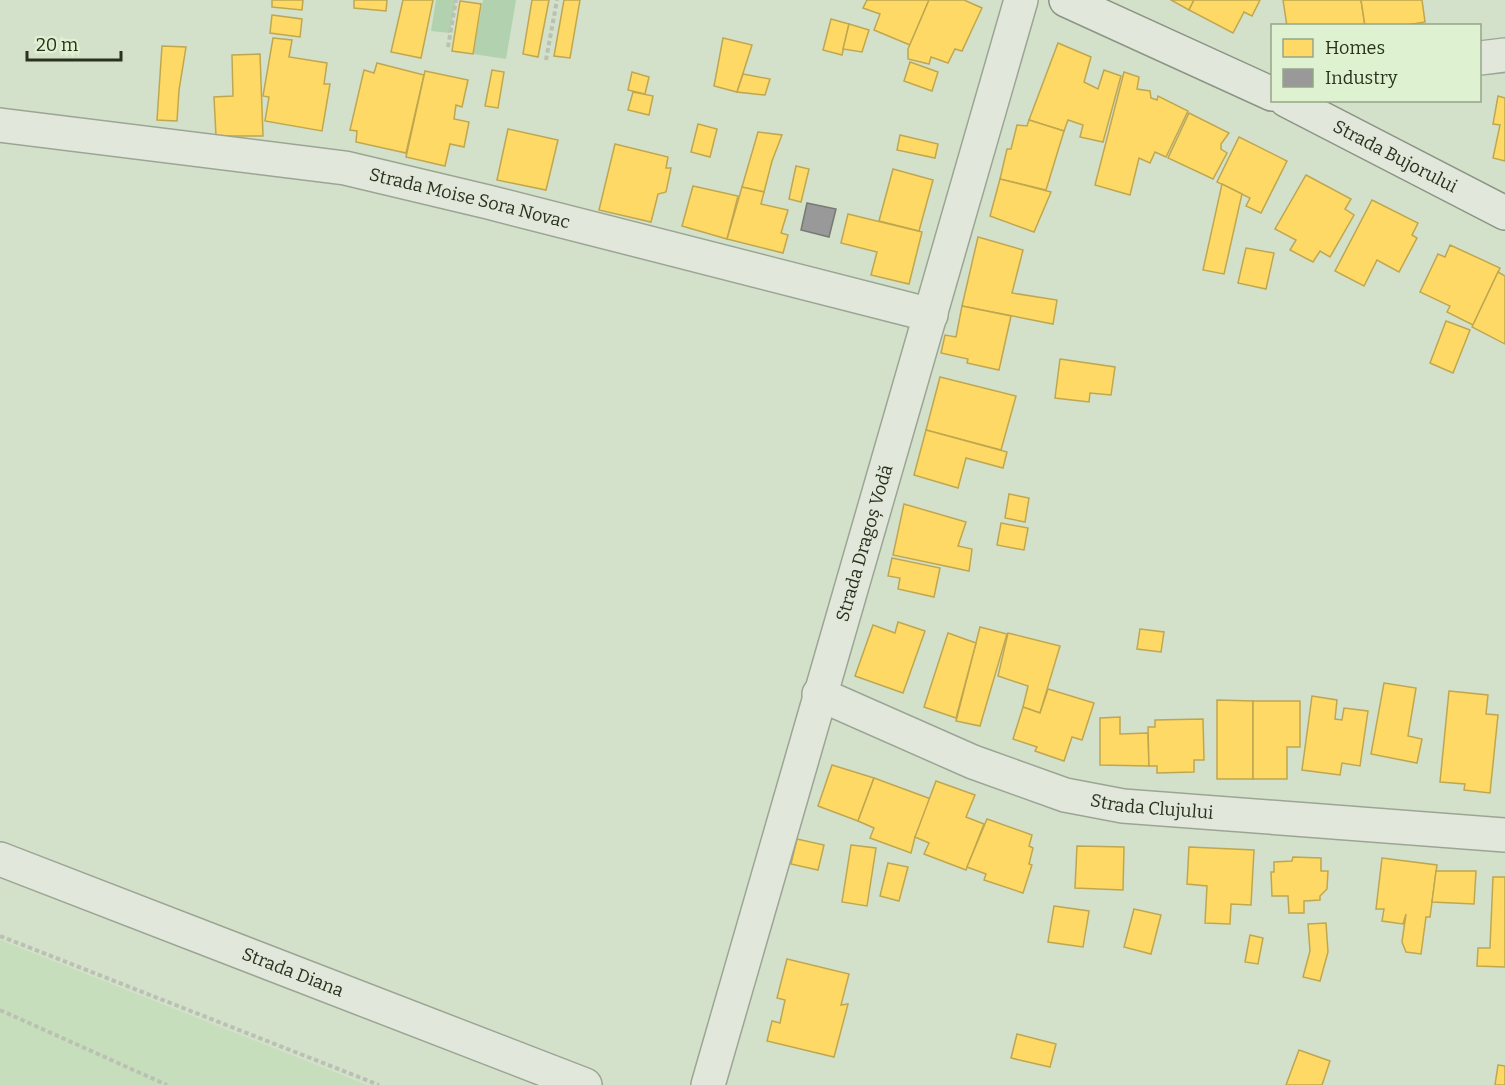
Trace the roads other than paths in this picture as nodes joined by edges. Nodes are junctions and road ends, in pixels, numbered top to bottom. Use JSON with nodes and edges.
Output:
{"nodes":[{"id":1,"x":1021,"y":0,"type":"edge"},
{"id":2,"x":1066,"y":0,"type":"edge"},
{"id":3,"x":1505,"y":55,"type":"edge"},
{"id":4,"x":1481,"y":58,"type":"edge"},
{"id":5,"x":1271,"y":91,"type":"edge"},
{"id":6,"x":1292,"y":102,"type":"edge"},
{"id":7,"x":0,"y":125,"type":"edge"},
{"id":8,"x":1505,"y":213,"type":"edge"},
{"id":9,"x":931,"y":315,"type":"junction"},
{"id":10,"x":819,"y":694,"type":"junction"},
{"id":11,"x":1505,"y":835,"type":"edge"},
{"id":12,"x":0,"y":859,"type":"edge"},
{"id":13,"x":585,"y":1085,"type":"edge"},
{"id":14,"x":708,"y":1085,"type":"edge"}],
"edges":[{"from":1,"to":9,"type":"street","name":"Strada Dragoș Vodă"},
{"from":2,"to":5,"type":"street","name":"Strada Bujorului"},
{"from":3,"to":4,"type":"street"},
{"from":6,"to":8,"type":"street","name":"Strada Bujorului"},
{"from":7,"to":9,"type":"street","name":"Strada Moise Sora Novac"},
{"from":9,"to":10,"type":"street","name":"Strada Dragoș Vodă"},
{"from":10,"to":11,"type":"street","name":"Strada Clujului"},
{"from":10,"to":14,"type":"street","name":"Strada Dragoș Vodă"},
{"from":12,"to":13,"type":"street","name":"Strada Diana"}]}
